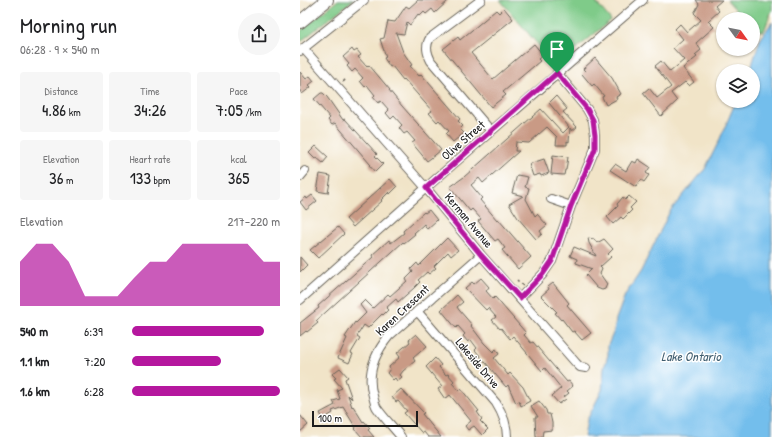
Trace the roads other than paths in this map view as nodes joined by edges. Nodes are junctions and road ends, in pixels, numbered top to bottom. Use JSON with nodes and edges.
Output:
{"nodes":[{"id":1,"x":327,"y":0,"type":"edge"},
{"id":2,"x":364,"y":0,"type":"edge"},
{"id":3,"x":481,"y":0,"type":"edge"},
{"id":4,"x":643,"y":0,"type":"edge"},
{"id":5,"x":300,"y":22,"type":"edge"},
{"id":6,"x":302,"y":50,"type":"edge"},
{"id":7,"x":557,"y":73,"type":"junction"},
{"id":8,"x":491,"y":131,"type":"junction"},
{"id":9,"x":426,"y":188,"type":"junction"},
{"id":10,"x":551,"y":199,"type":"dead end"},
{"id":11,"x":571,"y":206,"type":"junction"},
{"id":12,"x":481,"y":255,"type":"junction"},
{"id":13,"x":520,"y":298,"type":"junction"},
{"id":14,"x":300,"y":300,"type":"edge"},
{"id":15,"x":417,"y":311,"type":"junction"},
{"id":16,"x":586,"y":368,"type":"dead end"},
{"id":17,"x":401,"y":437,"type":"edge"},
{"id":18,"x":507,"y":437,"type":"edge"}],
"edges":[{"from":1,"to":5,"type":"highway"},
{"from":2,"to":6,"type":"street"},
{"from":3,"to":8,"type":"street"},
{"from":4,"to":7,"type":"street","name":"Olive Street"},
{"from":6,"to":9,"type":"street","name":"Kerman Avenue"},
{"from":7,"to":8,"type":"street","name":"Olive Street"},
{"from":7,"to":11,"type":"street"},
{"from":8,"to":9,"type":"street","name":"Olive Street"},
{"from":9,"to":12,"type":"street","name":"Kerman Avenue"},
{"from":9,"to":14,"type":"street","name":"Olive Street"},
{"from":10,"to":11,"type":"street"},
{"from":11,"to":13,"type":"street"},
{"from":12,"to":13,"type":"street","name":"Kerman Avenue"},
{"from":12,"to":15,"type":"street","name":"Karen Crescent"},
{"from":13,"to":16,"type":"street","name":"Kerman Avenue"},
{"from":15,"to":17,"type":"street","name":"Karen Crescent"},
{"from":15,"to":18,"type":"street","name":"Lakeside Drive"}]}
